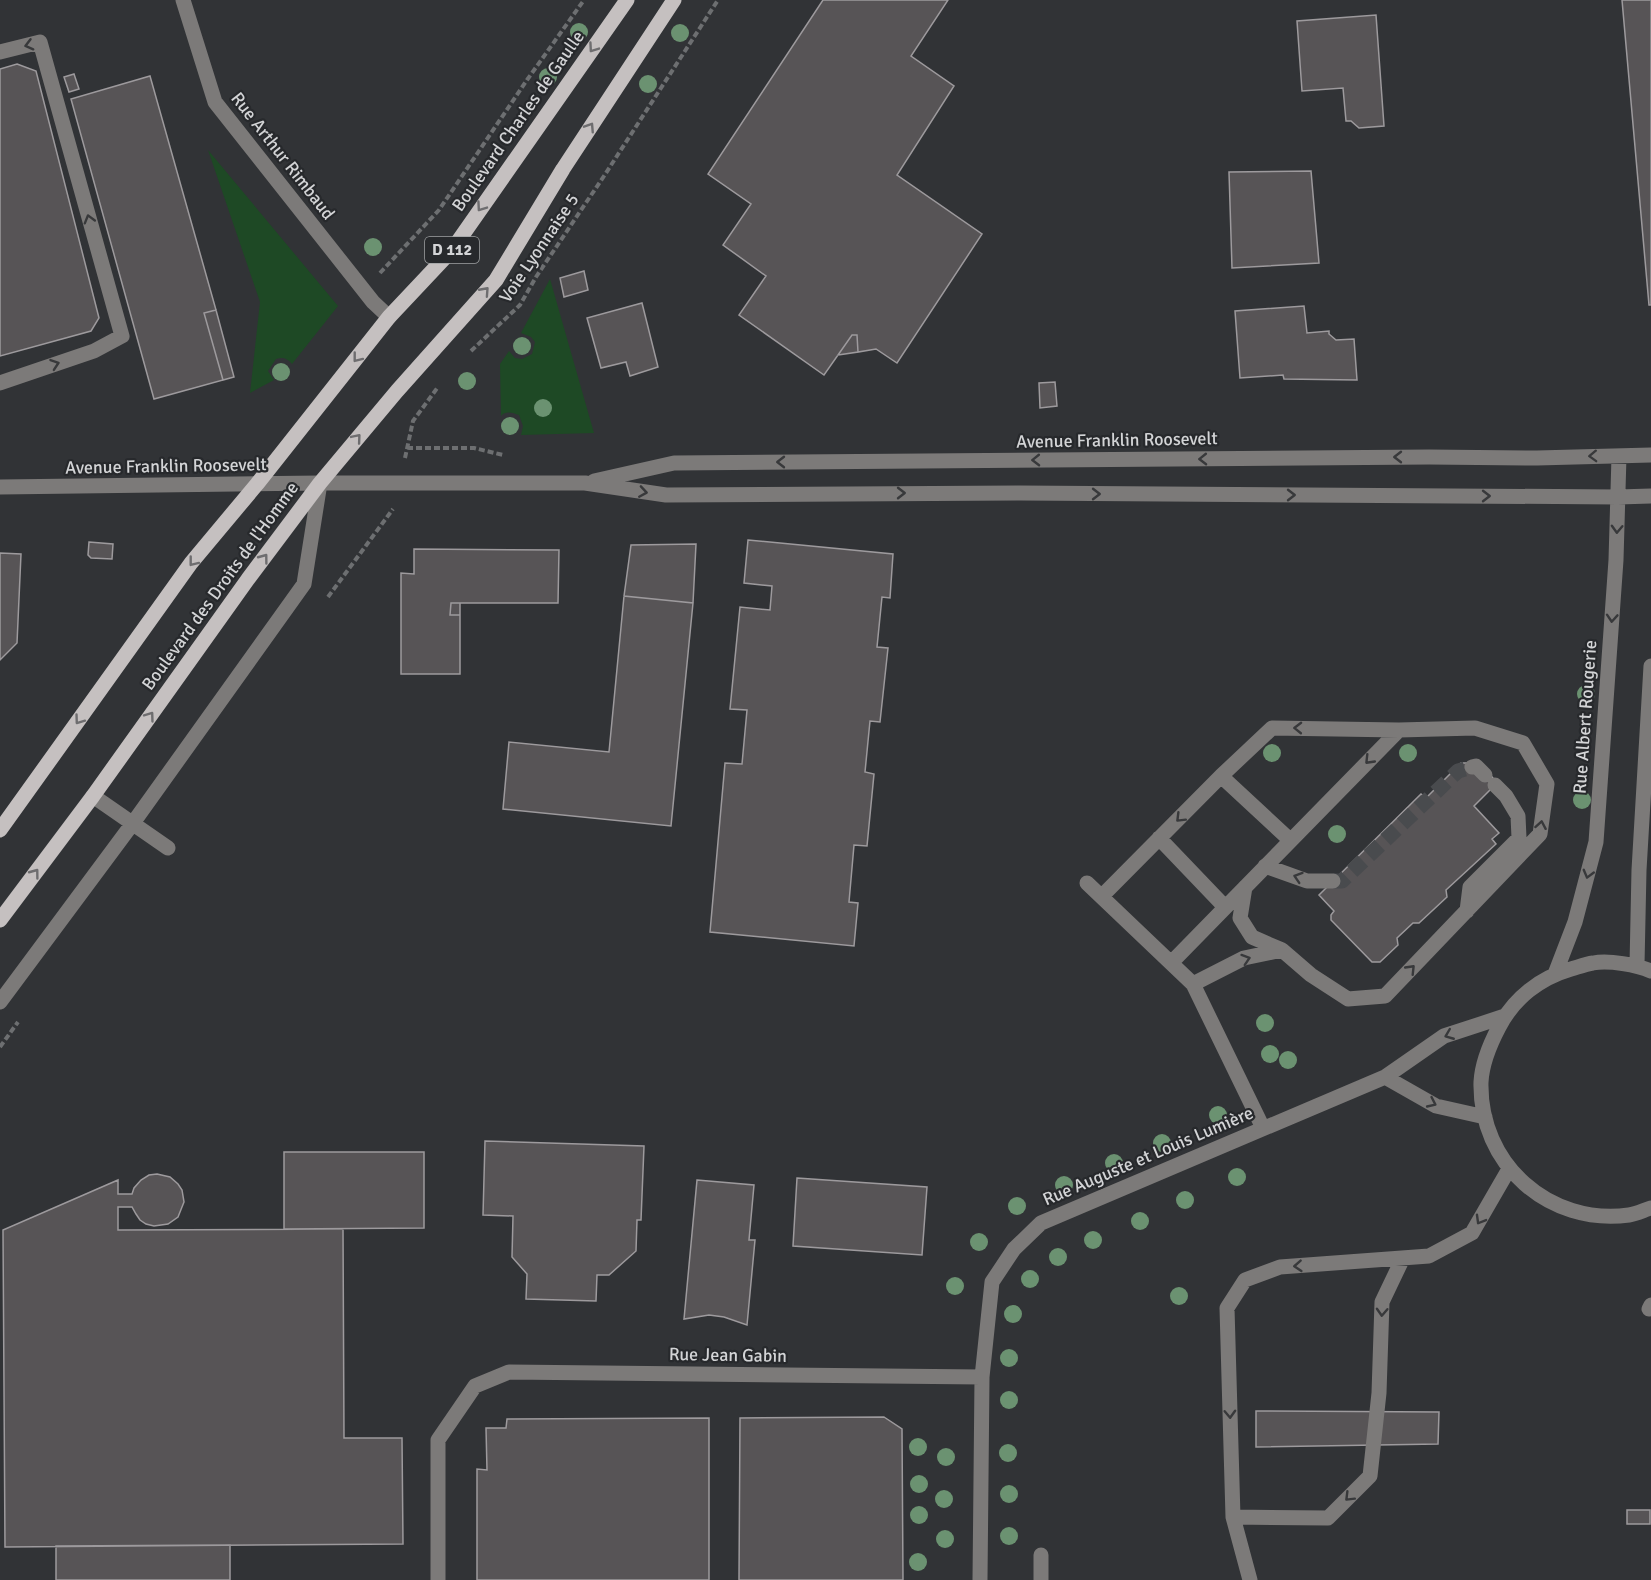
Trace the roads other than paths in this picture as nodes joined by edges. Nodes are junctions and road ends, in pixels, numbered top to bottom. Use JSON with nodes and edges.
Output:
{"nodes":[{"id":1,"x":183,"y":0,"type":"edge"},
{"id":2,"x":627,"y":0,"type":"edge"},
{"id":3,"x":674,"y":0,"type":"edge"},
{"id":4,"x":0,"y":52,"type":"edge"},
{"id":5,"x":389,"y":317,"type":"junction"},
{"id":6,"x":0,"y":383,"type":"edge"},
{"id":7,"x":1651,"y":455,"type":"edge"},
{"id":8,"x":1619,"y":456,"type":"junction"},
{"id":9,"x":320,"y":483,"type":"junction"},
{"id":10,"x":585,"y":483,"type":"junction"},
{"id":11,"x":257,"y":484,"type":"junction"},
{"id":12,"x":0,"y":487,"type":"edge"},
{"id":13,"x":1651,"y":496,"type":"edge"},
{"id":14,"x":1618,"y":497,"type":"junction"},
{"id":15,"x":1651,"y":666,"type":"edge"},
{"id":16,"x":1399,"y":730,"type":"junction"},
{"id":17,"x":1649,"y":766,"type":"edge"},
{"id":18,"x":1221,"y":776,"type":"junction"},
{"id":19,"x":1484,"y":776,"type":"dead end"},
{"id":20,"x":93,"y":796,"type":"junction"},
{"id":21,"x":133,"y":823,"type":"junction"},
{"id":22,"x":0,"y":830,"type":"edge"},
{"id":23,"x":1159,"y":838,"type":"junction"},
{"id":24,"x":1290,"y":840,"type":"junction"},
{"id":25,"x":168,"y":849,"type":"dead end"},
{"id":26,"x":1265,"y":866,"type":"junction"},
{"id":27,"x":1333,"y":881,"type":"tunnel mouth"},
{"id":28,"x":1087,"y":883,"type":"dead end"},
{"id":29,"x":1245,"y":887,"type":"junction"},
{"id":30,"x":1102,"y":896,"type":"junction"},
{"id":31,"x":1225,"y":907,"type":"junction"},
{"id":32,"x":1467,"y":911,"type":"junction"},
{"id":33,"x":0,"y":920,"type":"edge"},
{"id":34,"x":1282,"y":950,"type":"junction"},
{"id":35,"x":1171,"y":963,"type":"junction"},
{"id":36,"x":1644,"y":968,"type":"edge"},
{"id":37,"x":1555,"y":974,"type":"junction"},
{"id":38,"x":1193,"y":984,"type":"junction"},
{"id":39,"x":0,"y":1002,"type":"edge"},
{"id":40,"x":1505,"y":1016,"type":"junction"},
{"id":41,"x":1385,"y":1077,"type":"junction"},
{"id":42,"x":1485,"y":1117,"type":"junction"},
{"id":43,"x":1263,"y":1128,"type":"junction"},
{"id":44,"x":1509,"y":1169,"type":"junction"},
{"id":45,"x":1651,"y":1208,"type":"edge"},
{"id":46,"x":1403,"y":1258,"type":"junction"},
{"id":47,"x":982,"y":1377,"type":"junction"},
{"id":48,"x":1233,"y":1517,"type":"junction"},
{"id":49,"x":1041,"y":1555,"type":"dead end"},
{"id":50,"x":438,"y":1580,"type":"edge"},
{"id":51,"x":980,"y":1580,"type":"edge"},
{"id":52,"x":1041,"y":1580,"type":"edge"},
{"id":53,"x":1250,"y":1580,"type":"edge"}],
"edges":[{"from":1,"to":5,"type":"street","name":"Rue Arthur Rimbaud"},
{"from":2,"to":5,"type":"main road","name":"Boulevard Charles de Gaulle","number":"D 112","one_way":true},
{"from":9,"to":3,"type":"main road","number":"D 112","one_way":true},
{"from":6,"to":4,"type":"street","one_way":true},
{"from":5,"to":11,"type":"main road","name":"Boulevard Charles de Gaulle","number":"D 112","one_way":true},
{"from":7,"to":8,"type":"street","name":"Avenue Franklin Roosevelt"},
{"from":8,"to":10,"type":"street","name":"Avenue Franklin Roosevelt","one_way":true},
{"from":8,"to":14,"type":"street","name":"Rue Albert Rougerie"},
{"from":9,"to":10,"type":"street","name":"Avenue Franklin Roosevelt"},
{"from":9,"to":11,"type":"street","name":"Avenue Franklin Roosevelt"},
{"from":20,"to":9,"type":"main road","name":"Boulevard des Droits de l'Homme","one_way":true},
{"from":9,"to":21,"type":"street","name":"Boulevard des Droits de l'Homme"},
{"from":10,"to":14,"type":"street","name":"Avenue Franklin Roosevelt","one_way":true},
{"from":11,"to":12,"type":"street","name":"Avenue Franklin Roosevelt"},
{"from":11,"to":22,"type":"main road","name":"Boulevard des Droits de l'Homme","one_way":true},
{"from":13,"to":14,"type":"street","name":"Avenue Franklin Roosevelt"},
{"from":14,"to":37,"type":"street","name":"Rue Albert Rougerie","one_way":true},
{"from":15,"to":17,"type":"street"},
{"from":16,"to":18,"type":"street","one_way":true},
{"from":16,"to":24,"type":"street","one_way":true},
{"from":32,"to":16,"type":"street","one_way":true},
{"from":17,"to":36,"type":"street"},
{"from":18,"to":23,"type":"street","one_way":true},
{"from":18,"to":24,"type":"street"},
{"from":19,"to":32,"type":"street"},
{"from":20,"to":21,"type":"street"},
{"from":33,"to":20,"type":"main road","name":"Boulevard des Droits de l'Homme","one_way":true},
{"from":21,"to":25,"type":"street"},
{"from":21,"to":39,"type":"street","name":"Boulevard des Droits de l'Homme"},
{"from":23,"to":30,"type":"street"},
{"from":23,"to":31,"type":"street"},
{"from":24,"to":26,"type":"street"},
{"from":27,"to":26,"type":"street","one_way":true},
{"from":26,"to":29,"type":"street"},
{"from":28,"to":30,"type":"street"},
{"from":29,"to":31,"type":"street"},
{"from":29,"to":34,"type":"street"},
{"from":30,"to":35,"type":"street"},
{"from":31,"to":35,"type":"street"},
{"from":34,"to":32,"type":"street","one_way":true},
{"from":38,"to":34,"type":"street","one_way":true},
{"from":35,"to":38,"type":"street"},
{"from":36,"to":37,"type":"street"},
{"from":37,"to":40,"type":"street"},
{"from":38,"to":43,"type":"street"},
{"from":40,"to":41,"type":"street","name":"Rue Auguste et Louis Lumière","one_way":true},
{"from":40,"to":42,"type":"street"},
{"from":41,"to":42,"type":"street","one_way":true},
{"from":41,"to":43,"type":"street","name":"Rue Auguste et Louis Lumière"},
{"from":42,"to":44,"type":"street"},
{"from":43,"to":47,"type":"street","name":"Rue Auguste et Louis Lumière"},
{"from":44,"to":45,"type":"street"},
{"from":44,"to":46,"type":"street","one_way":true},
{"from":46,"to":48,"type":"street","one_way":true},
{"from":46,"to":48,"type":"street","one_way":true},
{"from":47,"to":50,"type":"street","name":"Rue Jean Gabin"},
{"from":47,"to":51,"type":"street","name":"Rue Auguste et Louis Lumière"},
{"from":48,"to":53,"type":"street"},
{"from":49,"to":52,"type":"street"}]}
